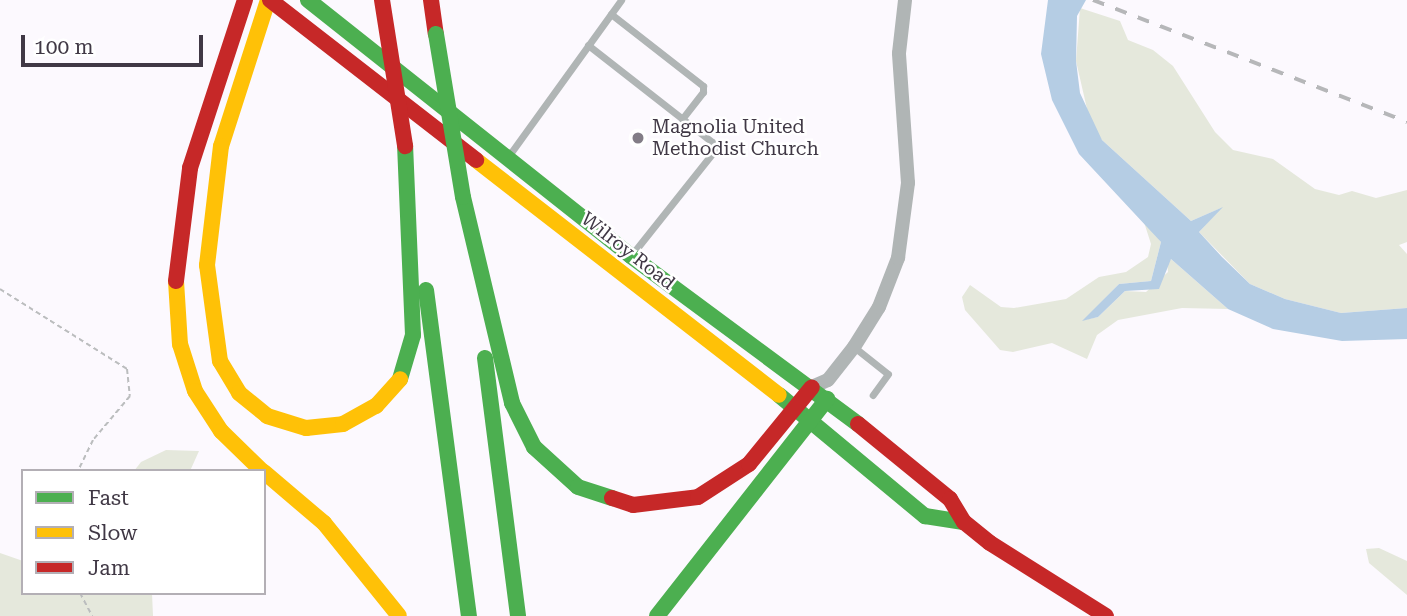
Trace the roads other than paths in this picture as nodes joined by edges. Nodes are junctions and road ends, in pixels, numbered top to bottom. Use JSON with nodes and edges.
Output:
{"nodes":[{"id":1,"x":244,"y":0,"type":"edge"},
{"id":2,"x":269,"y":0,"type":"edge"},
{"id":3,"x":308,"y":0,"type":"edge"},
{"id":4,"x":382,"y":0,"type":"edge"},
{"id":5,"x":431,"y":0,"type":"edge"},
{"id":6,"x":621,"y":0,"type":"edge"},
{"id":7,"x":905,"y":0,"type":"edge"},
{"id":8,"x":611,"y":14,"type":"junction"},
{"id":9,"x":588,"y":45,"type":"junction"},
{"id":10,"x":682,"y":119,"type":"junction"},
{"id":11,"x":405,"y":146,"type":"junction"},
{"id":12,"x":508,"y":158,"type":"junction"},
{"id":13,"x":463,"y":197,"type":"junction"},
{"id":14,"x":631,"y":256,"type":"junction"},
{"id":15,"x":854,"y":347,"type":"junction"},
{"id":16,"x":828,"y":380,"type":"junction"},
{"id":17,"x":812,"y":387,"type":"junction"},
{"id":18,"x":873,"y":395,"type":"dead end"},
{"id":19,"x":827,"y":399,"type":"junction"},
{"id":20,"x":795,"y":408,"type":"junction"},
{"id":21,"x":810,"y":421,"type":"junction"},
{"id":22,"x":260,"y":469,"type":"edge"},
{"id":23,"x":266,"y":475,"type":"edge"},
{"id":24,"x":964,"y":522,"type":"junction"},
{"id":25,"x":400,"y":616,"type":"edge"},
{"id":26,"x":469,"y":616,"type":"edge"},
{"id":27,"x":518,"y":616,"type":"edge"},
{"id":28,"x":657,"y":616,"type":"edge"},
{"id":29,"x":1106,"y":616,"type":"edge"}],
"edges":[{"from":1,"to":22,"type":"main road"},
{"from":2,"to":11,"type":"main road"},
{"from":2,"to":20,"type":"main road","name":"Wilroy Road"},
{"from":3,"to":12,"type":"main road","name":"Wilroy Road"},
{"from":4,"to":11,"type":"main road","bridge":true},
{"from":5,"to":13,"type":"main road","bridge":true},
{"from":6,"to":8,"type":"lane"},
{"from":7,"to":15,"type":"street"},
{"from":8,"to":9,"type":"lane"},
{"from":8,"to":10,"type":"lane"},
{"from":9,"to":10,"type":"lane"},
{"from":9,"to":12,"type":"lane"},
{"from":10,"to":14,"type":"lane"},
{"from":11,"to":26,"type":"main road"},
{"from":12,"to":14,"type":"main road","name":"Wilroy Road"},
{"from":13,"to":20,"type":"main road"},
{"from":13,"to":27,"type":"main road"},
{"from":14,"to":17,"type":"main road","name":"Wilroy Road"},
{"from":15,"to":16,"type":"street"},
{"from":15,"to":18,"type":"lane"},
{"from":16,"to":17,"type":"street"},
{"from":16,"to":19,"type":"street"},
{"from":17,"to":19,"type":"main road","name":"Wilroy Road"},
{"from":17,"to":20,"type":"main road"},
{"from":19,"to":21,"type":"main road"},
{"from":19,"to":24,"type":"main road","name":"Wilroy Road"},
{"from":20,"to":21,"type":"main road","name":"Wilroy Road"},
{"from":21,"to":24,"type":"main road","name":"Wilroy Road"},
{"from":21,"to":28,"type":"main road"},
{"from":23,"to":25,"type":"main road"},
{"from":24,"to":29,"type":"main road","name":"Wilroy Road"}]}
